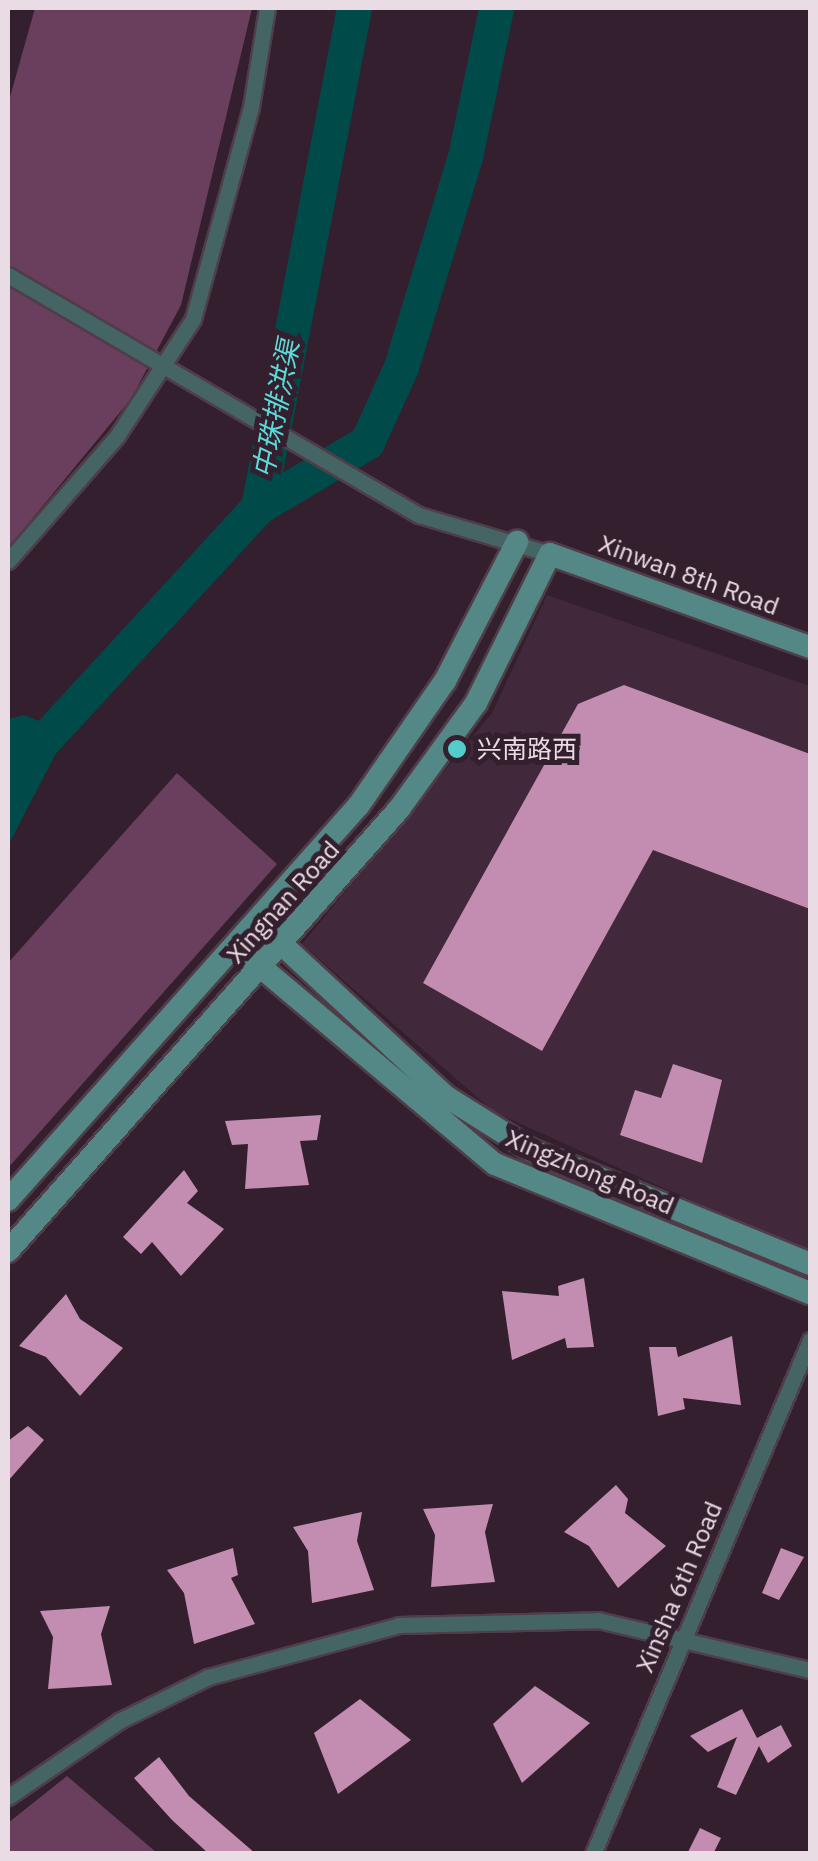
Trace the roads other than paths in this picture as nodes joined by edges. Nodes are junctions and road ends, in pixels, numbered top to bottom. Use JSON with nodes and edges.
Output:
{"nodes":[{"id":1,"x":267,"y":8,"type":"edge"},
{"id":2,"x":8,"y":276,"type":"edge"},
{"id":3,"x":170,"y":366,"type":"junction"},
{"id":4,"x":517,"y":542,"type":"junction"},
{"id":5,"x":550,"y":554,"type":"junction"},
{"id":6,"x":8,"y":561,"type":"edge"},
{"id":7,"x":810,"y":648,"type":"edge"},
{"id":8,"x":258,"y":922,"type":"junction"},
{"id":9,"x":282,"y":945,"type":"junction"},
{"id":10,"x":236,"y":946,"type":"junction"},
{"id":11,"x":261,"y":969,"type":"junction"},
{"id":12,"x":8,"y":1200,"type":"edge"},
{"id":13,"x":8,"y":1250,"type":"edge"},
{"id":14,"x":810,"y":1264,"type":"edge"},
{"id":15,"x":810,"y":1293,"type":"edge"},
{"id":16,"x":810,"y":1340,"type":"edge"},
{"id":17,"x":687,"y":1634,"type":"junction"},
{"id":18,"x":810,"y":1670,"type":"edge"},
{"id":19,"x":8,"y":1797,"type":"edge"},
{"id":20,"x":593,"y":1854,"type":"edge"}],
"edges":[{"from":1,"to":3,"type":"street"},
{"from":2,"to":3,"type":"street"},
{"from":3,"to":4,"type":"street"},
{"from":3,"to":6,"type":"street"},
{"from":4,"to":5,"type":"street"},
{"from":4,"to":8,"type":"street","name":"Xingnan Road"},
{"from":5,"to":7,"type":"street","name":"Xinwan 8th Road"},
{"from":5,"to":9,"type":"street","name":"Xingnan Road"},
{"from":8,"to":9,"type":"street","name":"Xingzhong Road"},
{"from":8,"to":10,"type":"street","name":"Xingnan Road"},
{"from":9,"to":11,"type":"street","name":"Xingnan Road"},
{"from":9,"to":14,"type":"street","name":"Xingzhong Road"},
{"from":10,"to":11,"type":"street","name":"Xingzhong Road"},
{"from":10,"to":12,"type":"street","name":"Xingnan Road"},
{"from":11,"to":13,"type":"street","name":"Xingnan Road"},
{"from":11,"to":15,"type":"street","name":"Xingzhong Road"},
{"from":16,"to":17,"type":"street","name":"Xinsha 6th Road"},
{"from":17,"to":18,"type":"street"},
{"from":17,"to":19,"type":"street"},
{"from":17,"to":20,"type":"street","name":"Xinsha 6th Road"}]}
